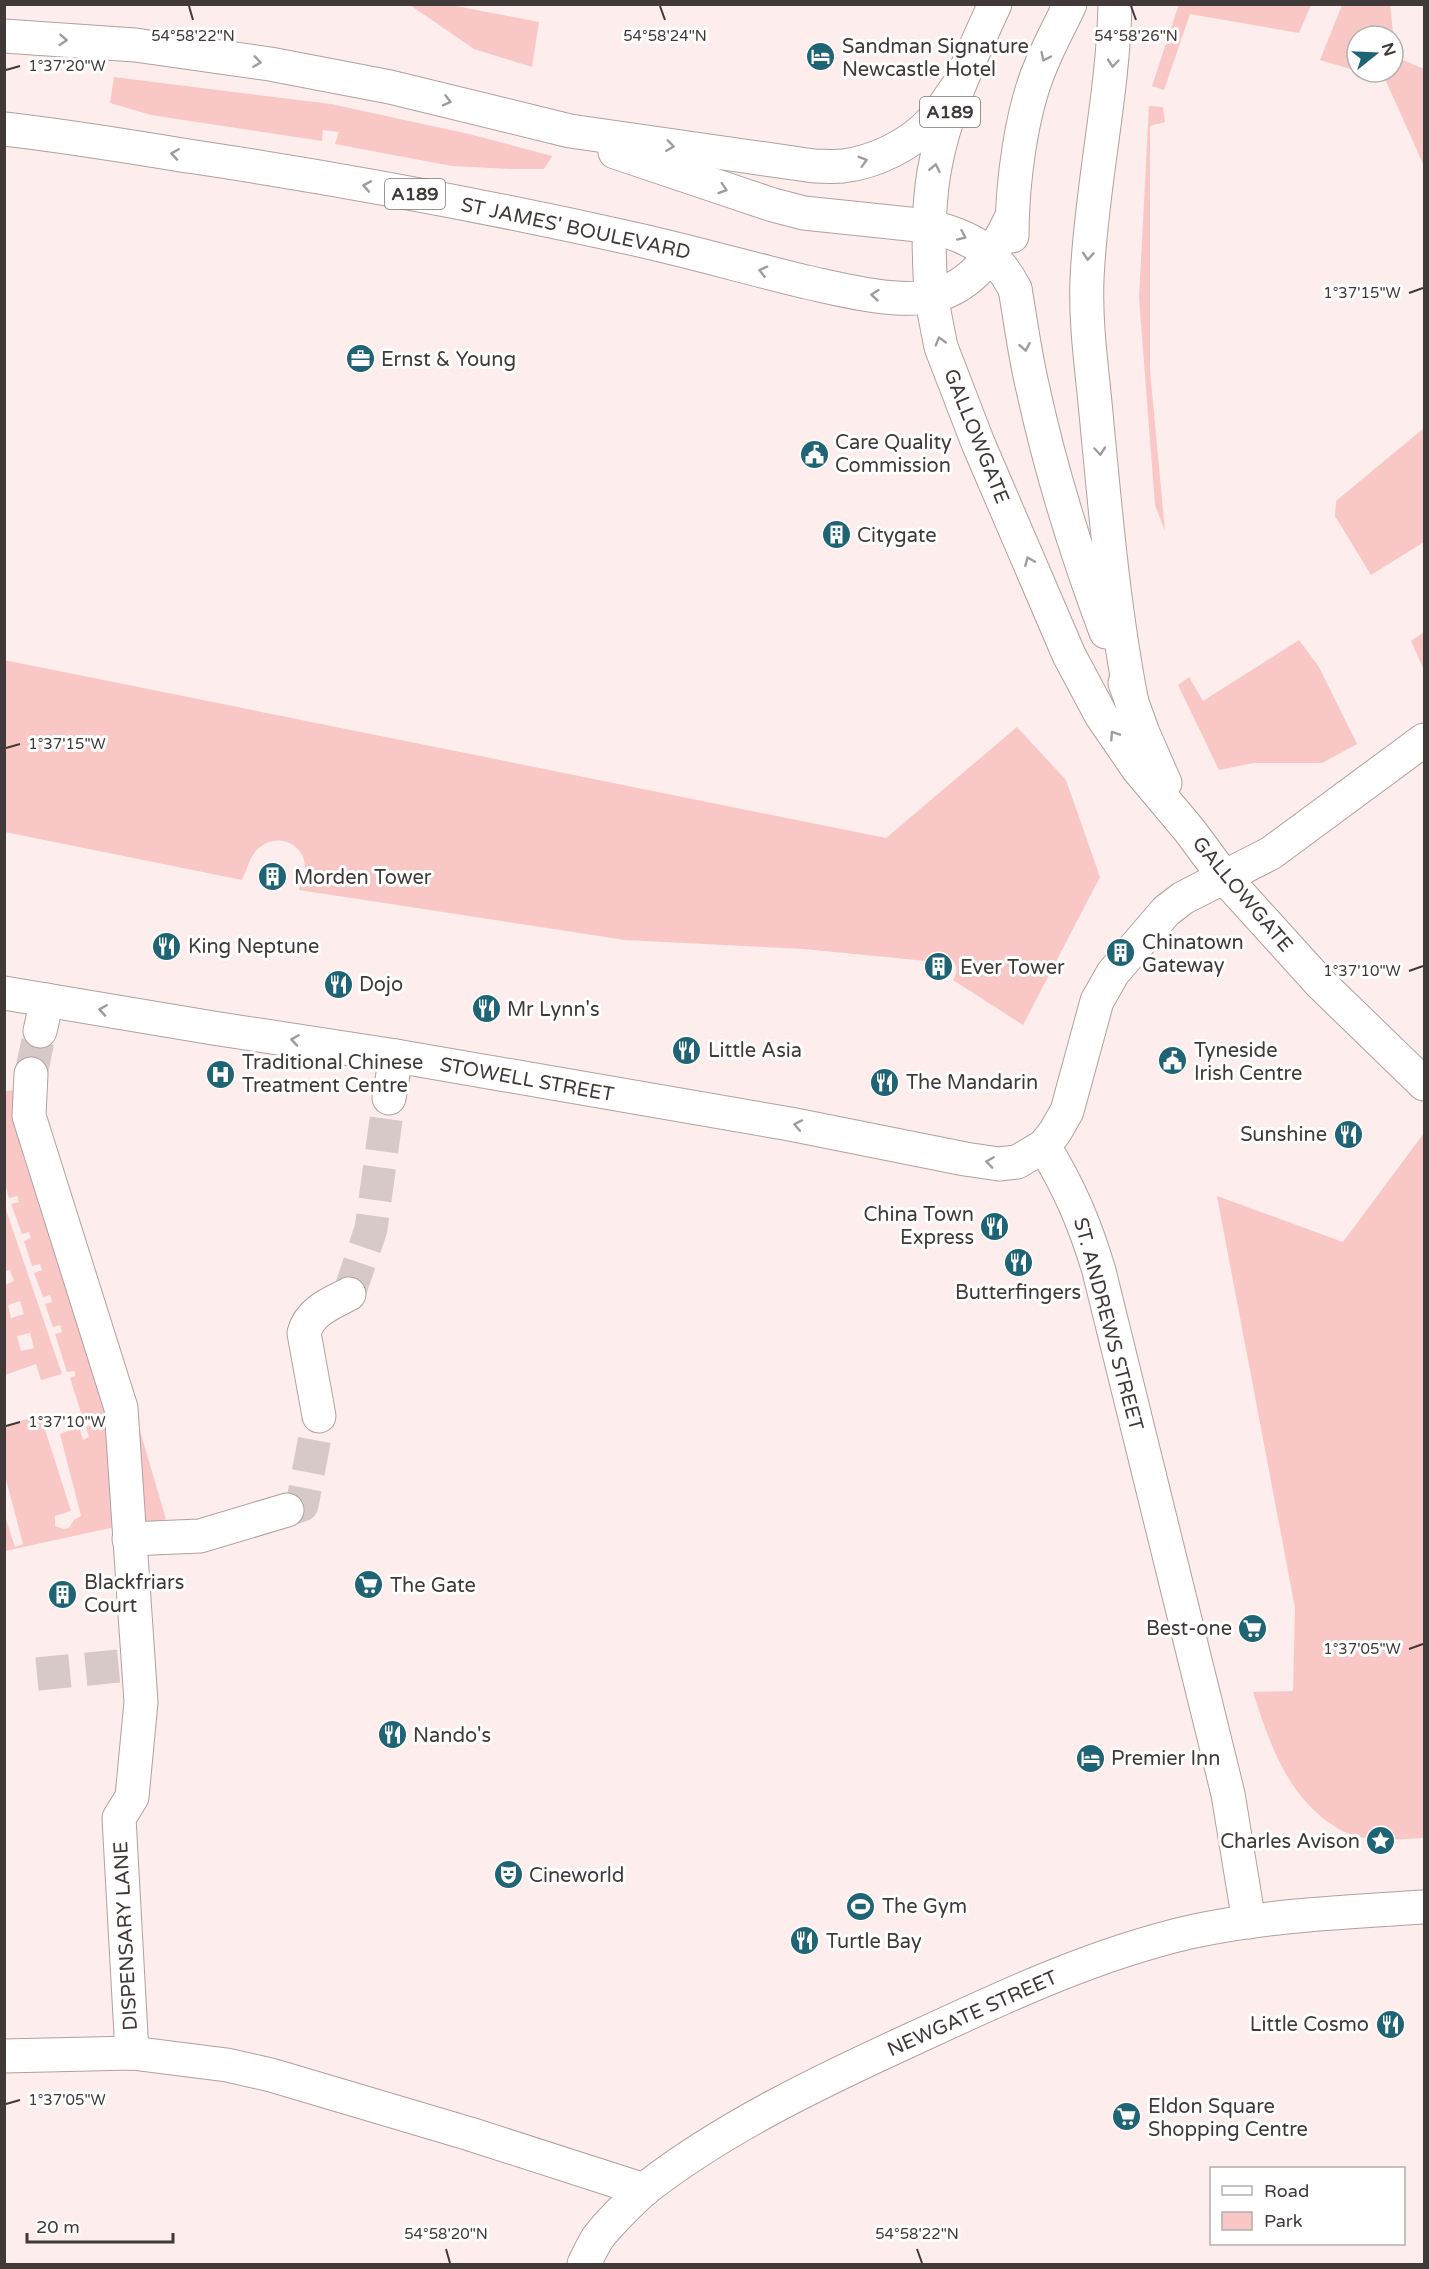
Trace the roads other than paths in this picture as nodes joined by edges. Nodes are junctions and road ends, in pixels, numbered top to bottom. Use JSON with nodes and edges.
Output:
{"nodes":[{"id":1,"x":995,"y":4,"type":"edge"},
{"id":2,"x":1070,"y":4,"type":"edge"},
{"id":3,"x":1115,"y":4,"type":"edge"},
{"id":4,"x":4,"y":36,"type":"edge"},
{"id":5,"x":958,"y":86,"type":"junction"},
{"id":6,"x":4,"y":129,"type":"edge"},
{"id":7,"x":570,"y":131,"type":"junction"},
{"id":8,"x":1012,"y":216,"type":"junction"},
{"id":9,"x":928,"y":226,"type":"junction"},
{"id":10,"x":991,"y":256,"type":"junction"},
{"id":11,"x":1015,"y":289,"type":"junction"},
{"id":12,"x":930,"y":296,"type":"junction"},
{"id":13,"x":1132,"y":703,"type":"junction"},
{"id":14,"x":1425,"y":740,"type":"edge"},
{"id":15,"x":1190,"y":831,"type":"junction"},
{"id":16,"x":1224,"y":877,"type":"junction"},
{"id":17,"x":4,"y":993,"type":"edge"},
{"id":18,"x":396,"y":1056,"type":"junction"},
{"id":19,"x":32,"y":1074,"type":"tunnel mouth"},
{"id":20,"x":1425,"y":1084,"type":"edge"},
{"id":21,"x":389,"y":1098,"type":"tunnel mouth"},
{"id":22,"x":1044,"y":1146,"type":"junction"},
{"id":23,"x":349,"y":1294,"type":"tunnel mouth"},
{"id":24,"x":319,"y":1416,"type":"tunnel mouth"},
{"id":25,"x":287,"y":1510,"type":"tunnel mouth"},
{"id":26,"x":129,"y":1539,"type":"junction"},
{"id":27,"x":1425,"y":1907,"type":"edge"},
{"id":28,"x":1249,"y":1922,"type":"junction"},
{"id":29,"x":132,"y":2053,"type":"junction"},
{"id":30,"x":4,"y":2056,"type":"edge"},
{"id":31,"x":644,"y":2190,"type":"junction"},
{"id":32,"x":584,"y":2265,"type":"edge"}],
"edges":[{"from":1,"to":5,"type":"main road","name":"GALLOWGATE","number":"A189"},
{"from":2,"to":8,"type":"main road","name":"GALLOWGATE","number":"A189","one_way":true},
{"from":3,"to":13,"type":"main road","one_way":true},
{"from":4,"to":7,"type":"main road","number":"A189","one_way":true},
{"from":7,"to":5,"type":"main road","number":"A189","one_way":true},
{"from":9,"to":5,"type":"main road","name":"GALLOWGATE","number":"A189","one_way":true},
{"from":12,"to":6,"type":"main road","name":"ST JAMES' BOULEVARD","number":"A189","one_way":true},
{"from":7,"to":9,"type":"main road","number":"A189","one_way":true},
{"from":8,"to":10,"type":"main road","name":"ST JAMES' BOULEVARD","number":"A189"},
{"from":8,"to":11,"type":"main road","name":"GALLOWGATE"},
{"from":9,"to":10,"type":"main road","number":"A189","one_way":true},
{"from":9,"to":12,"type":"main road","name":"GALLOWGATE","number":"A189"},
{"from":10,"to":11,"type":"main road","number":"A189"},
{"from":10,"to":12,"type":"main road","name":"ST JAMES' BOULEVARD","number":"A189"},
{"from":11,"to":13,"type":"main road","name":"GALLOWGATE","one_way":true},
{"from":15,"to":12,"type":"main road","name":"GALLOWGATE","one_way":true},
{"from":13,"to":15,"type":"main road","name":"GALLOWGATE"},
{"from":14,"to":16,"type":"main road"},
{"from":15,"to":16,"type":"main road","name":"GALLOWGATE"},
{"from":16,"to":20,"type":"main road","name":"GALLOWGATE"},
{"from":16,"to":22,"type":"main road"},
{"from":18,"to":17,"type":"main road","name":"STOWELL STREET","one_way":true},
{"from":18,"to":21,"type":"main road"},
{"from":22,"to":18,"type":"main road","name":"STOWELL STREET","one_way":true},
{"from":19,"to":26,"type":"main road"},
{"from":22,"to":28,"type":"main road","name":"ST. ANDREWS STREET"},
{"from":23,"to":24,"type":"main road"},
{"from":25,"to":26,"type":"main road"},
{"from":26,"to":29,"type":"main road","name":"DISPENSARY LANE"},
{"from":27,"to":28,"type":"main road","name":"NEWGATE STREET"},
{"from":28,"to":31,"type":"main road","name":"NEWGATE STREET"},
{"from":29,"to":30,"type":"main road"},
{"from":29,"to":31,"type":"main road"},
{"from":31,"to":32,"type":"main road","name":"NEWGATE STREET"}]}
